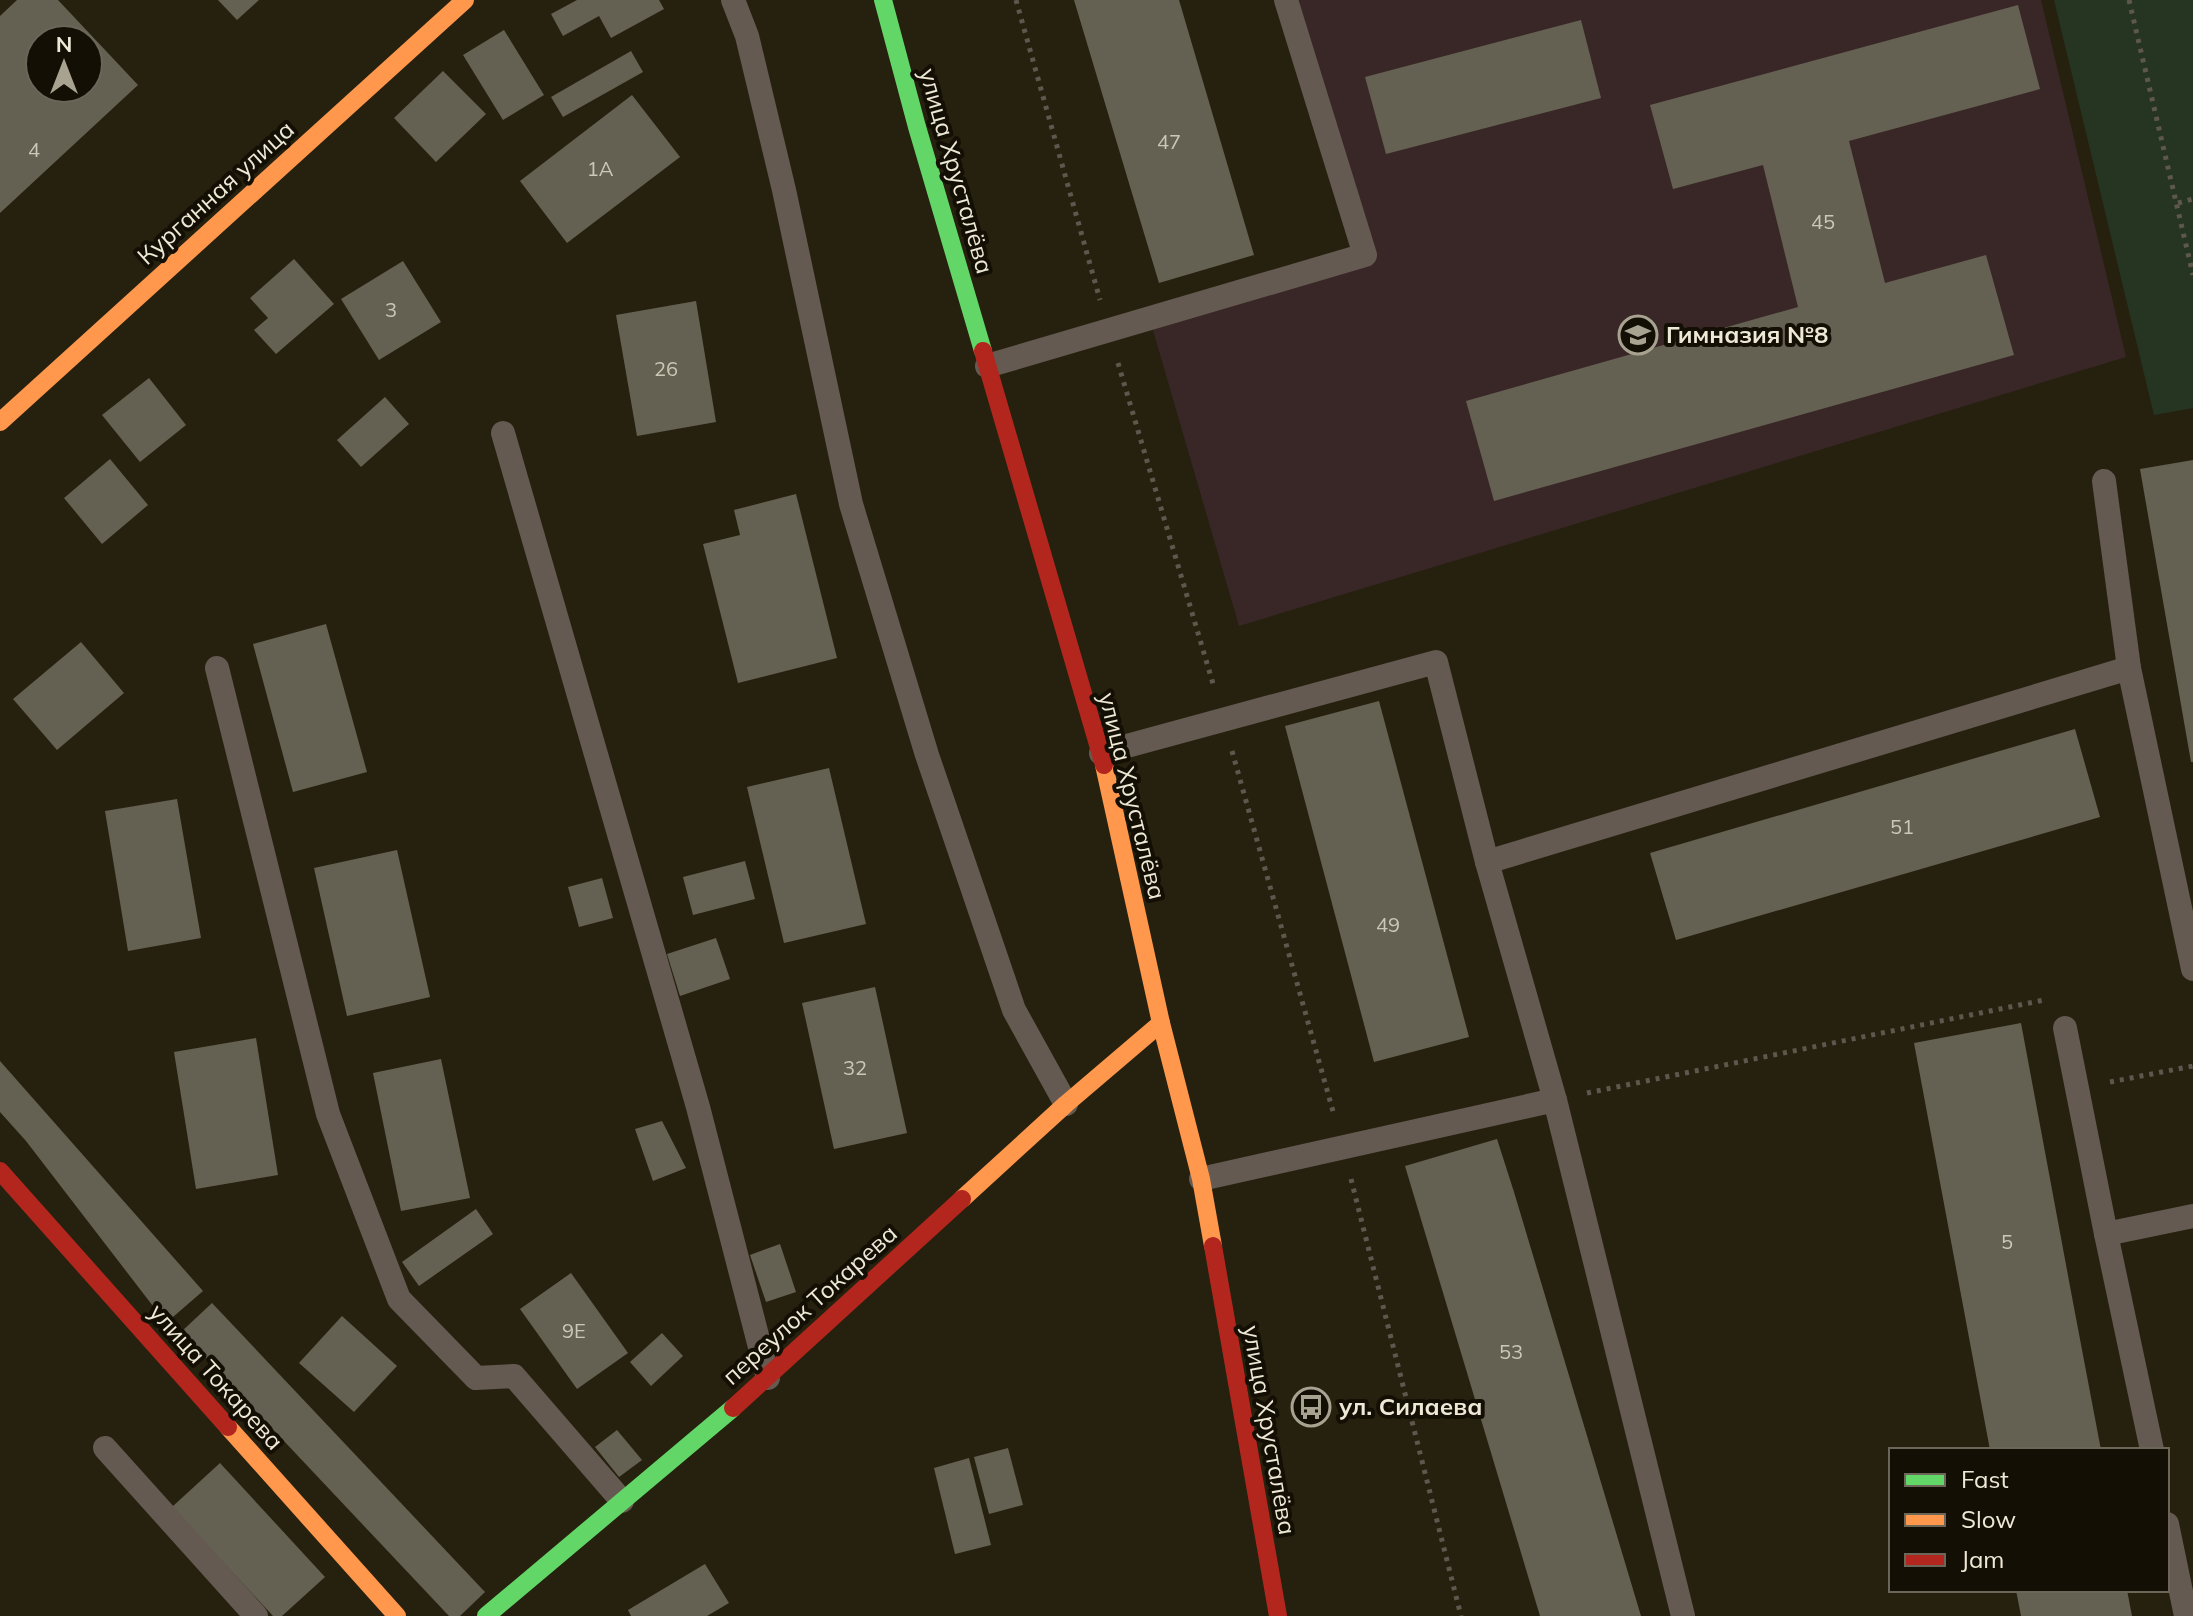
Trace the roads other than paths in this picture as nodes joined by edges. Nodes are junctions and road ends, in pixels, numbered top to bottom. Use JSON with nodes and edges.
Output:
{"nodes":[{"id":1,"x":465,"y":0,"type":"edge"},
{"id":2,"x":733,"y":0,"type":"edge"},
{"id":3,"x":883,"y":0,"type":"edge"},
{"id":4,"x":1286,"y":0,"type":"edge"},
{"id":5,"x":987,"y":366,"type":"junction"},
{"id":6,"x":0,"y":422,"type":"edge"},
{"id":7,"x":503,"y":433,"type":"dead end"},
{"id":8,"x":2104,"y":481,"type":"dead end"},
{"id":9,"x":217,"y":668,"type":"dead end"},
{"id":10,"x":2129,"y":668,"type":"junction"},
{"id":11,"x":1101,"y":753,"type":"junction"},
{"id":12,"x":1487,"y":862,"type":"junction"},
{"id":13,"x":2193,"y":969,"type":"edge"},
{"id":14,"x":1161,"y":1023,"type":"junction"},
{"id":15,"x":2065,"y":1028,"type":"road end"},
{"id":16,"x":1555,"y":1100,"type":"junction"},
{"id":17,"x":1066,"y":1104,"type":"junction"},
{"id":18,"x":0,"y":1171,"type":"edge"},
{"id":19,"x":1201,"y":1179,"type":"junction"},
{"id":20,"x":2193,"y":1216,"type":"edge"},
{"id":21,"x":2106,"y":1234,"type":"junction"},
{"id":22,"x":768,"y":1378,"type":"junction"},
{"id":23,"x":105,"y":1448,"type":"dead end"},
{"id":24,"x":2152,"y":1448,"type":"edge"},
{"id":25,"x":622,"y":1501,"type":"junction"},
{"id":26,"x":2169,"y":1534,"type":"edge"},
{"id":27,"x":256,"y":1616,"type":"edge"},
{"id":28,"x":397,"y":1616,"type":"edge"},
{"id":29,"x":486,"y":1616,"type":"edge"},
{"id":30,"x":1278,"y":1616,"type":"edge"},
{"id":31,"x":1683,"y":1616,"type":"edge"},
{"id":32,"x":2186,"y":1616,"type":"edge"}],
"edges":[{"from":1,"to":6,"type":"street","name":"Курганная улица"},
{"from":2,"to":17,"type":"lane"},
{"from":3,"to":5,"type":"street","name":"улица Хрусталёва"},
{"from":4,"to":5,"type":"lane"},
{"from":5,"to":11,"type":"street","name":"улица Хрусталёва"},
{"from":7,"to":22,"type":"lane"},
{"from":8,"to":10,"type":"lane"},
{"from":9,"to":25,"type":"lane"},
{"from":10,"to":12,"type":"lane"},
{"from":10,"to":13,"type":"lane"},
{"from":11,"to":12,"type":"lane"},
{"from":11,"to":14,"type":"street","name":"улица Хрусталёва"},
{"from":12,"to":16,"type":"lane"},
{"from":14,"to":17,"type":"street","name":"переулок Токарева"},
{"from":14,"to":19,"type":"street","name":"улица Хрусталёва"},
{"from":15,"to":21,"type":"lane"},
{"from":16,"to":19,"type":"lane"},
{"from":16,"to":31,"type":"lane"},
{"from":17,"to":22,"type":"street","name":"переулок Токарева"},
{"from":18,"to":28,"type":"street","name":"улица Токарева"},
{"from":19,"to":30,"type":"street","name":"улица Хрусталёва"},
{"from":20,"to":21,"type":"lane"},
{"from":21,"to":24,"type":"lane"},
{"from":22,"to":25,"type":"street","name":"переулок Токарева"},
{"from":23,"to":27,"type":"lane"},
{"from":25,"to":29,"type":"street","name":"переулок Токарева"},
{"from":26,"to":32,"type":"lane"}]}
